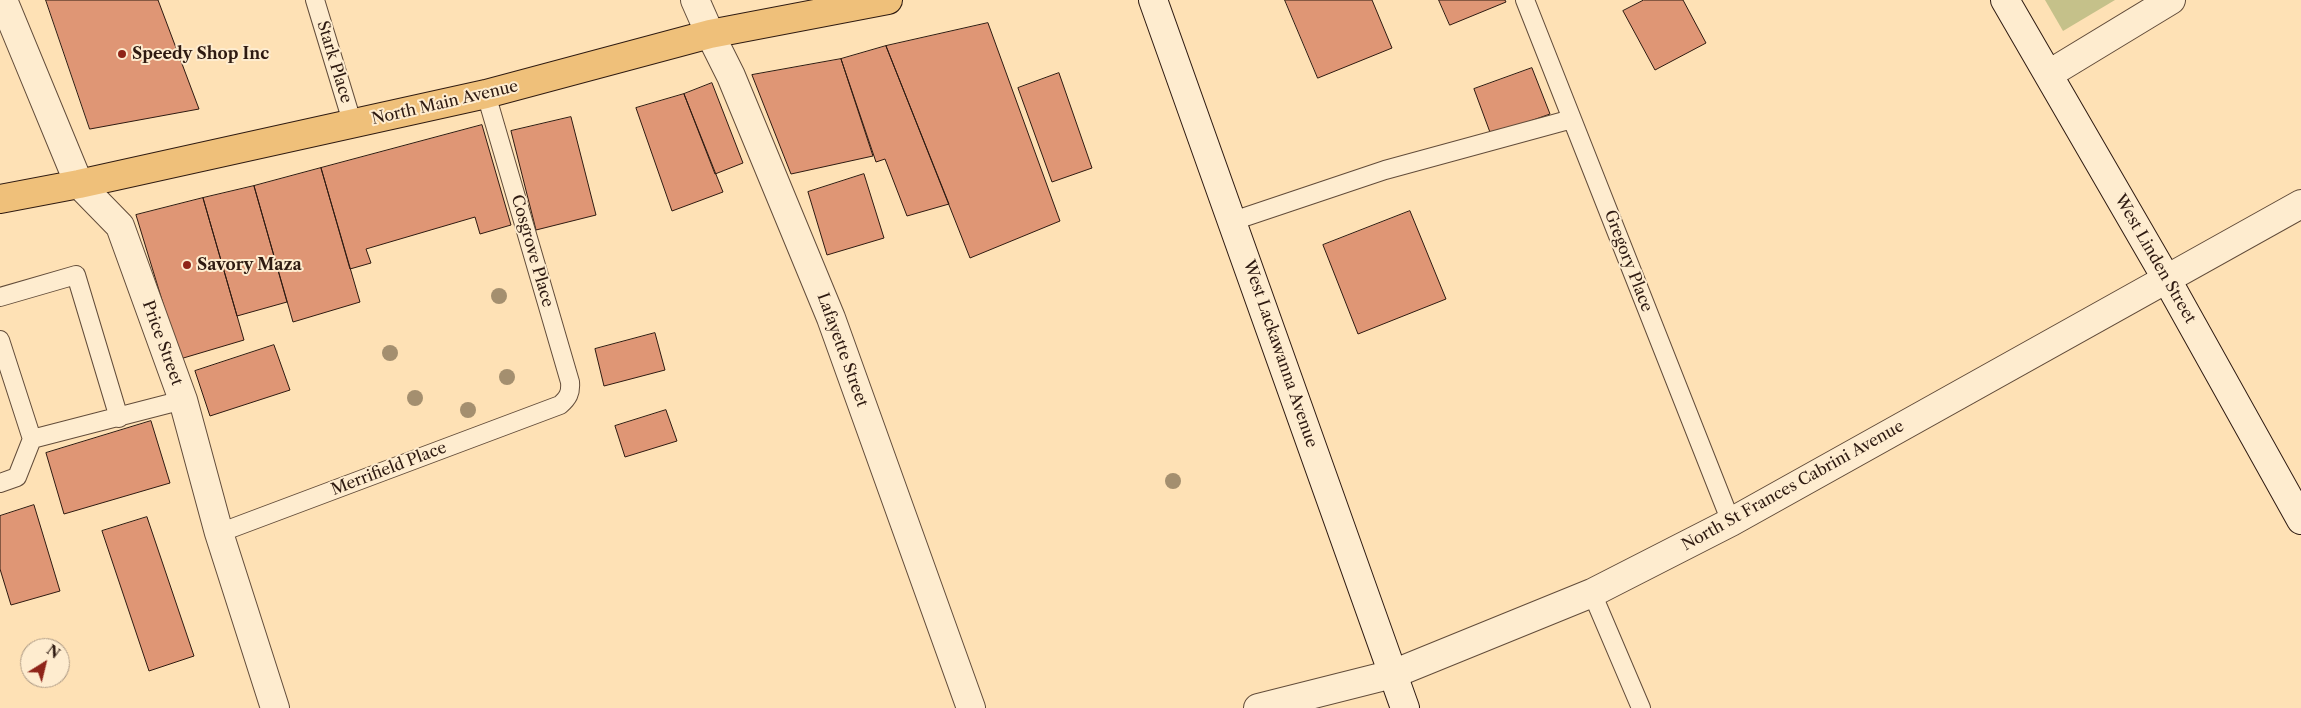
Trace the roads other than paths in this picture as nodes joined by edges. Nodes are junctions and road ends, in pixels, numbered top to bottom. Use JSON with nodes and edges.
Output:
{"nodes":[{"id":1,"x":3,"y":0,"type":"edge"},
{"id":2,"x":315,"y":0,"type":"edge"},
{"id":3,"x":695,"y":0,"type":"edge"},
{"id":4,"x":888,"y":0,"type":"edge"},
{"id":5,"x":1153,"y":0,"type":"edge"},
{"id":6,"x":1525,"y":0,"type":"edge"},
{"id":7,"x":2005,"y":0,"type":"edge"},
{"id":8,"x":2171,"y":0,"type":"edge"},
{"id":9,"x":710,"y":34,"type":"junction"},
{"id":10,"x":2048,"y":74,"type":"junction"},
{"id":11,"x":486,"y":94,"type":"junction"},
{"id":12,"x":1572,"y":119,"type":"junction"},
{"id":13,"x":353,"y":125,"type":"junction"},
{"id":14,"x":79,"y":184,"type":"junction"},
{"id":15,"x":0,"y":199,"type":"edge"},
{"id":16,"x":2301,"y":204,"type":"edge"},
{"id":17,"x":1233,"y":222,"type":"junction"},
{"id":18,"x":2166,"y":278,"type":"junction"},
{"id":19,"x":0,"y":297,"type":"edge"},
{"id":20,"x":0,"y":340,"type":"edge"},
{"id":21,"x":183,"y":400,"type":"junction"},
{"id":22,"x":560,"y":404,"type":"joint"},
{"id":23,"x":120,"y":418,"type":"junction"},
{"id":24,"x":32,"y":439,"type":"junction"},
{"id":25,"x":0,"y":483,"type":"edge"},
{"id":26,"x":2301,"y":520,"type":"edge"},
{"id":27,"x":1731,"y":522,"type":"junction"},
{"id":28,"x":219,"y":533,"type":"junction"},
{"id":29,"x":1592,"y":593,"type":"junction"},
{"id":30,"x":1393,"y":674,"type":"junction"},
{"id":31,"x":275,"y":708,"type":"edge"},
{"id":32,"x":971,"y":708,"type":"edge"},
{"id":33,"x":1258,"y":708,"type":"edge"},
{"id":34,"x":1405,"y":708,"type":"edge"},
{"id":35,"x":1641,"y":708,"type":"edge"}],
"edges":[{"from":1,"to":14,"type":"street","name":"Price Street"},
{"from":2,"to":13,"type":"lane","name":"Stark Place"},
{"from":3,"to":9,"type":"street","name":"Lafayette Street"},
{"from":4,"to":9,"type":"main road","name":"North Main Avenue"},
{"from":5,"to":17,"type":"street","name":"West Lackawanna Avenue"},
{"from":6,"to":12,"type":"lane","name":"Gregory Place"},
{"from":7,"to":10,"type":"street","name":"West Linden Street"},
{"from":8,"to":10,"type":"street"},
{"from":9,"to":11,"type":"main road","name":"North Main Avenue"},
{"from":9,"to":32,"type":"street","name":"Lafayette Street"},
{"from":10,"to":18,"type":"street","name":"West Linden Street"},
{"from":11,"to":13,"type":"main road","name":"North Main Avenue"},
{"from":11,"to":22,"type":"lane","name":"Cosgrove Place"},
{"from":12,"to":17,"type":"lane"},
{"from":12,"to":27,"type":"lane","name":"Gregory Place"},
{"from":13,"to":14,"type":"main road","name":"North Main Avenue"},
{"from":14,"to":15,"type":"main road","name":"North Main Avenue"},
{"from":14,"to":21,"type":"street","name":"Price Street"},
{"from":16,"to":18,"type":"street","name":"North St Frances Cabrini Avenue"},
{"from":17,"to":30,"type":"street","name":"West Lackawanna Avenue"},
{"from":18,"to":26,"type":"street","name":"West Linden Street"},
{"from":18,"to":27,"type":"street","name":"North St Frances Cabrini Avenue"},
{"from":19,"to":23,"type":"lane"},
{"from":20,"to":24,"type":"lane"},
{"from":21,"to":23,"type":"lane"},
{"from":21,"to":28,"type":"street","name":"Price Street"},
{"from":22,"to":28,"type":"lane","name":"Merrifield Place"},
{"from":23,"to":24,"type":"lane"},
{"from":24,"to":25,"type":"lane"},
{"from":27,"to":29,"type":"street","name":"North St Frances Cabrini Avenue"},
{"from":28,"to":31,"type":"street","name":"Price Street"},
{"from":29,"to":30,"type":"street","name":"North St Frances Cabrini Avenue"},
{"from":29,"to":35,"type":"lane"},
{"from":30,"to":33,"type":"street","name":"North St Frances Cabrini Avenue"},
{"from":30,"to":34,"type":"street","name":"West Lackawanna Avenue"}]}
